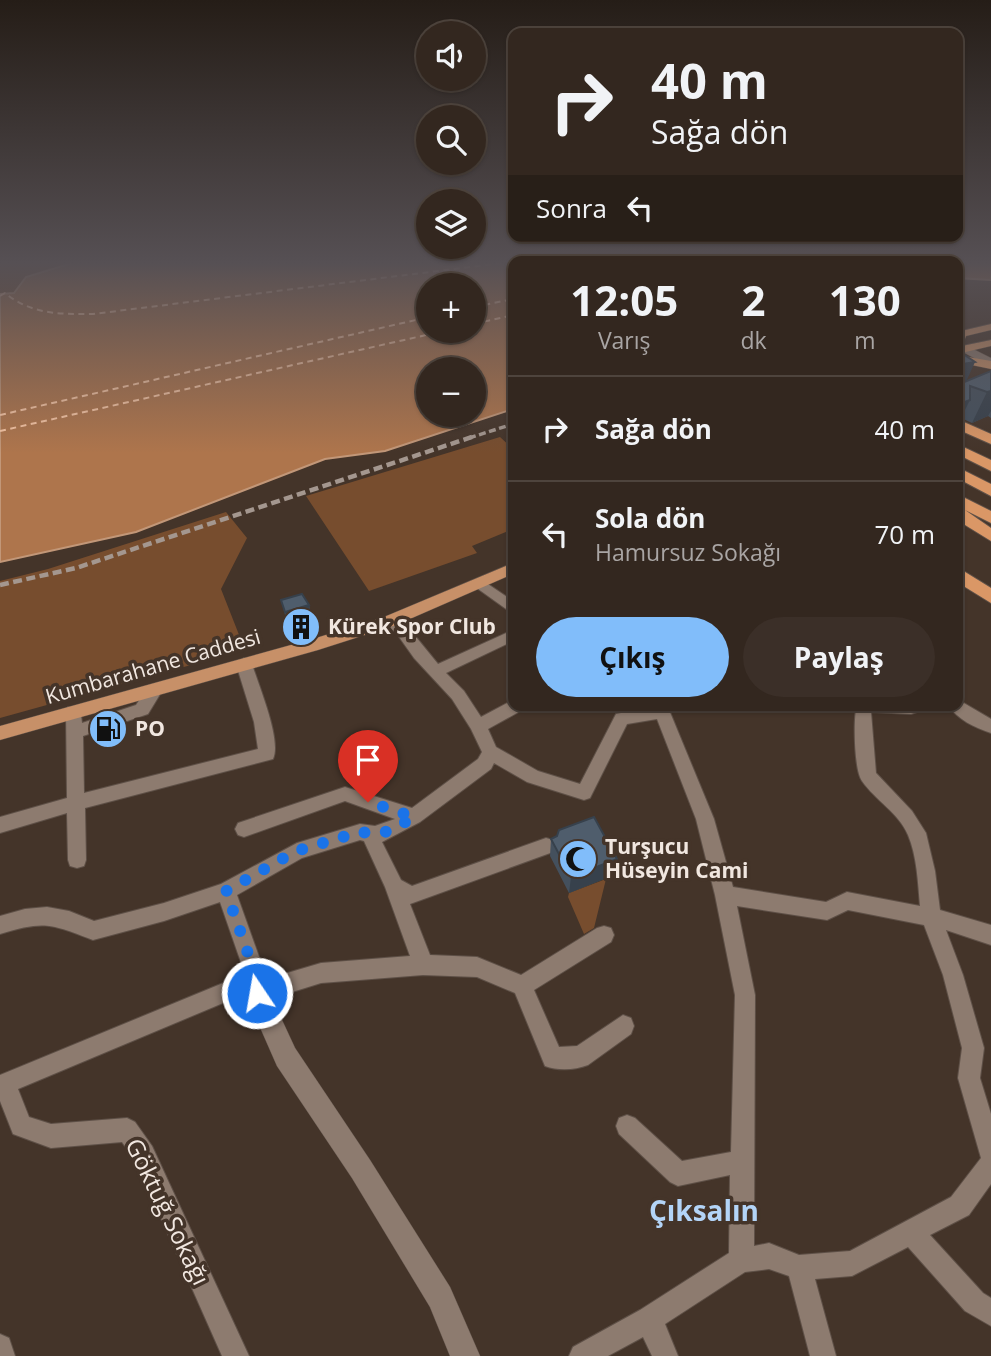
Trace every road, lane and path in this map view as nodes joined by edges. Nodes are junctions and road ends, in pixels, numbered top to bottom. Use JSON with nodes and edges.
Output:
{"nodes":[{"id":1,"x":991,"y":327,"type":"edge"},
{"id":2,"x":963,"y":334,"type":"edge"},
{"id":3,"x":991,"y":335,"type":"edge"},
{"id":4,"x":991,"y":343,"type":"edge"},
{"id":5,"x":963,"y":348,"type":"edge"},
{"id":6,"x":963,"y":348,"type":"edge"},
{"id":7,"x":963,"y":348,"type":"edge"},
{"id":8,"x":963,"y":349,"type":"edge"},
{"id":9,"x":991,"y":355,"type":"edge"},
{"id":10,"x":991,"y":364,"type":"edge"},
{"id":11,"x":963,"y":426,"type":"edge"},
{"id":12,"x":991,"y":440,"type":"edge"},
{"id":13,"x":963,"y":451,"type":"edge"},
{"id":14,"x":991,"y":466,"type":"edge"},
{"id":15,"x":963,"y":475,"type":"edge"},
{"id":16,"x":991,"y":491,"type":"edge"},
{"id":17,"x":963,"y":502,"type":"edge"},
{"id":18,"x":963,"y":516,"type":"edge"},
{"id":19,"x":991,"y":518,"type":"edge"},
{"id":20,"x":991,"y":536,"type":"edge"},
{"id":21,"x":508,"y":570,"type":"edge"},
{"id":22,"x":963,"y":578,"type":"edge"},
{"id":23,"x":479,"y":583,"type":"junction"},
{"id":24,"x":991,"y":597,"type":"edge"},
{"id":25,"x":508,"y":606,"type":"edge"},
{"id":26,"x":390,"y":621,"type":"junction"},
{"id":27,"x":508,"y":637,"type":"edge"},
{"id":28,"x":244,"y":664,"type":"junction"},
{"id":29,"x":436,"y":671,"type":"junction"},
{"id":30,"x":153,"y":691,"type":"junction"},
{"id":31,"x":508,"y":710,"type":"edge"},
{"id":32,"x":963,"y":710,"type":"edge"},
{"id":33,"x":650,"y":711,"type":"edge"},
{"id":34,"x":661,"y":711,"type":"edge"},
{"id":35,"x":863,"y":711,"type":"edge"},
{"id":36,"x":74,"y":712,"type":"junction"},
{"id":37,"x":478,"y":726,"type":"junction"},
{"id":38,"x":991,"y":726,"type":"edge"},
{"id":39,"x":74,"y":732,"type":"junction"},
{"id":40,"x":0,"y":733,"type":"edge"},
{"id":41,"x":490,"y":752,"type":"junction"},
{"id":42,"x":74,"y":803,"type":"junction"},
{"id":43,"x":414,"y":817,"type":"junction"},
{"id":44,"x":0,"y":825,"type":"edge"},
{"id":45,"x":244,"y":829,"type":"dead end"},
{"id":46,"x":375,"y":834,"type":"junction"},
{"id":47,"x":546,"y":846,"type":"dead end"},
{"id":48,"x":77,"y":860,"type":"dead end"},
{"id":49,"x":394,"y":886,"type":"junction"},
{"id":50,"x":226,"y":891,"type":"junction"},
{"id":51,"x":725,"y":895,"type":"junction"},
{"id":52,"x":930,"y":917,"type":"junction"},
{"id":53,"x":0,"y":925,"type":"edge"},
{"id":54,"x":604,"y":935,"type":"dead end"},
{"id":55,"x":991,"y":936,"type":"edge"},
{"id":56,"x":423,"y":965,"type":"junction"},
{"id":57,"x":257,"y":986,"type":"junction"},
{"id":58,"x":522,"y":986,"type":"junction"},
{"id":59,"x":623,"y":1027,"type":"dead end"},
{"id":60,"x":3,"y":1086,"type":"edge"},
{"id":61,"x":627,"y":1126,"type":"dead end"},
{"id":62,"x":991,"y":1153,"type":"edge"},
{"id":63,"x":743,"y":1161,"type":"junction"},
{"id":64,"x":991,"y":1164,"type":"edge"},
{"id":65,"x":911,"y":1232,"type":"junction"},
{"id":66,"x":741,"y":1260,"type":"junction"},
{"id":67,"x":799,"y":1268,"type":"junction"},
{"id":68,"x":991,"y":1313,"type":"edge"},
{"id":69,"x":649,"y":1319,"type":"junction"},
{"id":70,"x":0,"y":1347,"type":"edge"},
{"id":71,"x":2,"y":1356,"type":"edge"},
{"id":72,"x":236,"y":1356,"type":"edge"},
{"id":73,"x":465,"y":1356,"type":"edge"},
{"id":74,"x":582,"y":1356,"type":"edge"},
{"id":75,"x":665,"y":1356,"type":"edge"},
{"id":76,"x":823,"y":1356,"type":"edge"}],
"edges":[{"from":1,"to":2,"type":"main road"},
{"from":3,"to":5,"type":"main road"},
{"from":4,"to":6,"type":"main road"},
{"from":7,"to":9,"type":"street"},
{"from":8,"to":10,"type":"main road"},
{"from":11,"to":12,"type":"highway"},
{"from":13,"to":14,"type":"highway"},
{"from":15,"to":16,"type":"highway"},
{"from":17,"to":19,"type":"highway"},
{"from":18,"to":20,"type":"highway"},
{"from":21,"to":23,"type":"main road","name":"Kumbarahane Caddesi"},
{"from":22,"to":24,"type":"highway"},
{"from":23,"to":25,"type":"street"},
{"from":23,"to":26,"type":"main road","name":"Kumbarahane Caddesi"},
{"from":26,"to":28,"type":"main road","name":"Kumbarahane Caddesi"},
{"from":26,"to":29,"type":"street"},
{"from":27,"to":29,"type":"street"},
{"from":28,"to":30,"type":"main road","name":"Kumbarahane Caddesi"},
{"from":28,"to":42,"type":"street"},
{"from":29,"to":37,"type":"street"},
{"from":30,"to":36,"type":"main road","name":"Kumbarahane Caddesi"},
{"from":30,"to":39,"type":"street"},
{"from":31,"to":37,"type":"street"},
{"from":32,"to":38,"type":"street"},
{"from":33,"to":41,"type":"street"},
{"from":34,"to":51,"type":"street"},
{"from":35,"to":52,"type":"street"},
{"from":36,"to":39,"type":"street"},
{"from":36,"to":40,"type":"main road","name":"Kumbarahane Caddesi"},
{"from":37,"to":41,"type":"street"},
{"from":39,"to":42,"type":"street"},
{"from":41,"to":43,"type":"street"},
{"from":42,"to":44,"type":"street"},
{"from":42,"to":48,"type":"street"},
{"from":43,"to":45,"type":"street"},
{"from":43,"to":46,"type":"street"},
{"from":46,"to":49,"type":"street"},
{"from":46,"to":50,"type":"street"},
{"from":47,"to":49,"type":"street"},
{"from":49,"to":56,"type":"street"},
{"from":50,"to":53,"type":"street"},
{"from":50,"to":57,"type":"street"},
{"from":51,"to":52,"type":"street"},
{"from":51,"to":63,"type":"street"},
{"from":52,"to":55,"type":"street"},
{"from":52,"to":62,"type":"street"},
{"from":54,"to":58,"type":"street"},
{"from":56,"to":57,"type":"street"},
{"from":56,"to":58,"type":"street"},
{"from":57,"to":60,"type":"street"},
{"from":57,"to":73,"type":"street"},
{"from":58,"to":59,"type":"street"},
{"from":60,"to":72,"type":"street","name":"Göktuğ Sokağı"},
{"from":61,"to":63,"type":"street"},
{"from":63,"to":66,"type":"street"},
{"from":64,"to":65,"type":"street"},
{"from":65,"to":67,"type":"street"},
{"from":65,"to":68,"type":"street"},
{"from":66,"to":67,"type":"street"},
{"from":66,"to":69,"type":"street"},
{"from":67,"to":76,"type":"street"},
{"from":69,"to":74,"type":"street"},
{"from":69,"to":75,"type":"street"},
{"from":70,"to":71,"type":"street"}]}
